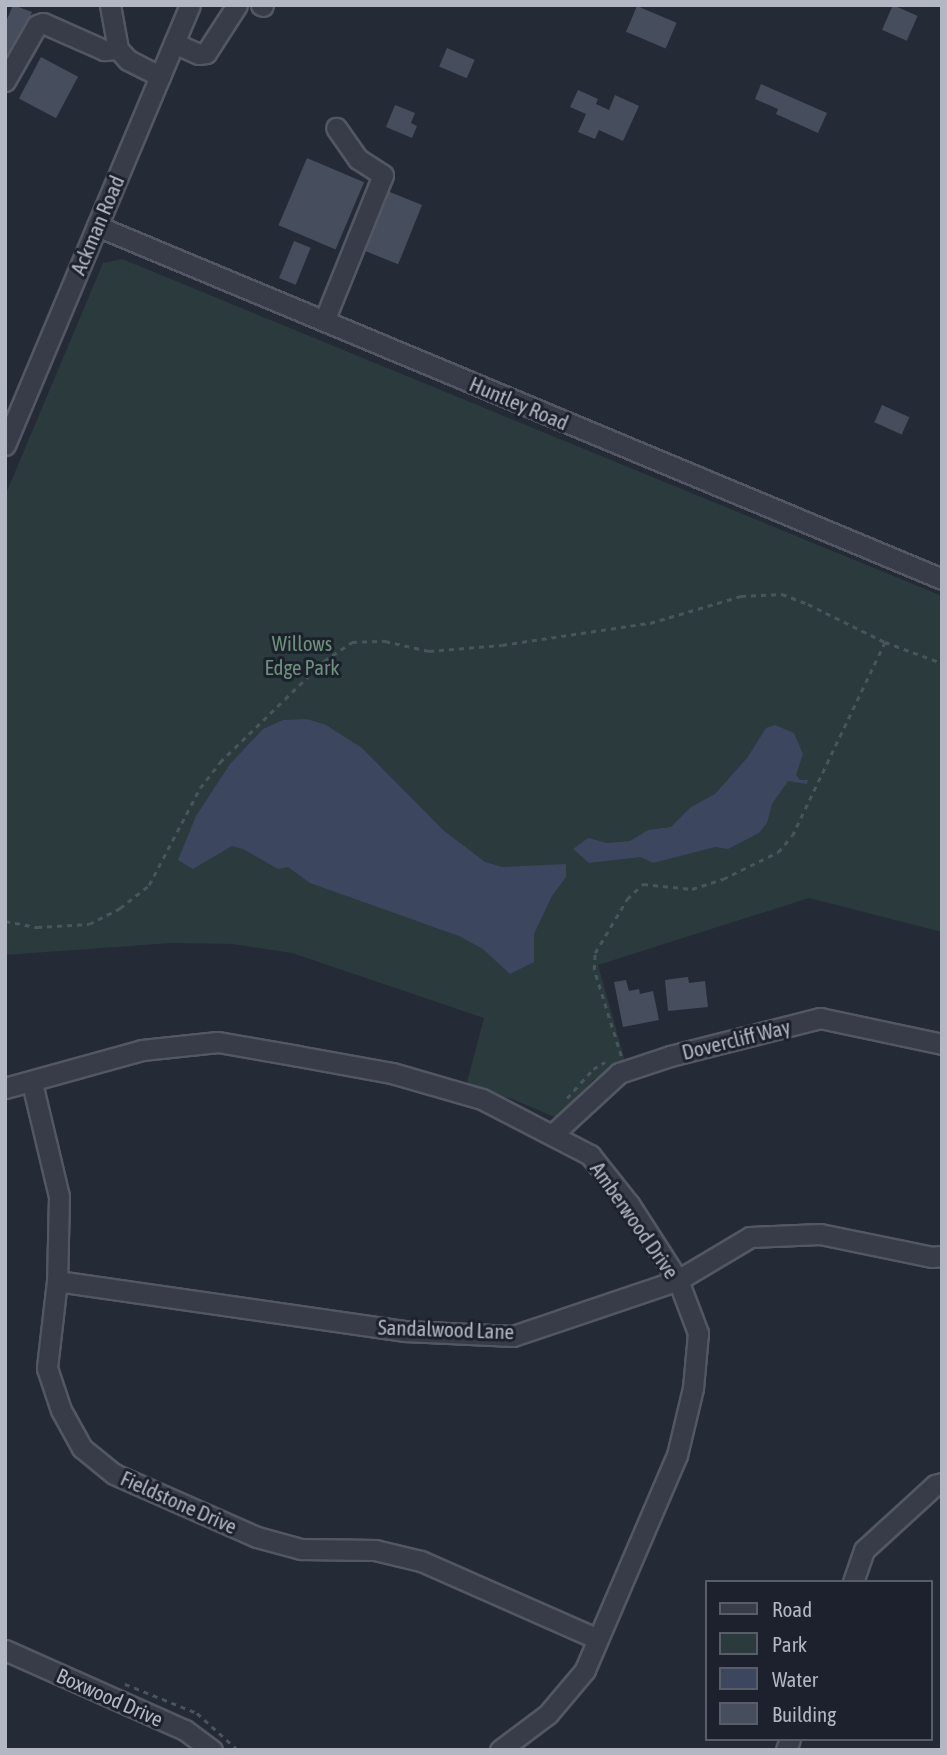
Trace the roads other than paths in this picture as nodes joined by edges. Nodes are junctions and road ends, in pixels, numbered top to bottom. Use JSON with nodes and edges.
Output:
{"nodes":[{"id":1,"x":110,"y":5,"type":"edge"},
{"id":2,"x":190,"y":5,"type":"edge"},
{"id":3,"x":237,"y":5,"type":"edge"},
{"id":4,"x":174,"y":43,"type":"junction"},
{"id":5,"x":118,"y":49,"type":"junction"},
{"id":6,"x":160,"y":76,"type":"junction"},
{"id":7,"x":5,"y":81,"type":"edge"},
{"id":8,"x":336,"y":128,"type":"dead end"},
{"id":9,"x":97,"y":226,"type":"junction"},
{"id":10,"x":324,"y":321,"type":"junction"},
{"id":11,"x":5,"y":446,"type":"edge"},
{"id":12,"x":942,"y":579,"type":"edge"},
{"id":13,"x":942,"y":1044,"type":"edge"},
{"id":14,"x":32,"y":1083,"type":"junction"},
{"id":15,"x":5,"y":1088,"type":"edge"},
{"id":16,"x":553,"y":1133,"type":"junction"},
{"id":17,"x":942,"y":1256,"type":"edge"},
{"id":18,"x":678,"y":1280,"type":"junction"},
{"id":19,"x":57,"y":1281,"type":"junction"},
{"id":20,"x":942,"y":1483,"type":"edge"},
{"id":21,"x":854,"y":1580,"type":"edge"},
{"id":22,"x":598,"y":1639,"type":"junction"},
{"id":23,"x":5,"y":1650,"type":"edge"},
{"id":24,"x":212,"y":1750,"type":"edge"},
{"id":25,"x":499,"y":1750,"type":"edge"}],
"edges":[{"from":1,"to":5,"type":"street"},
{"from":2,"to":4,"type":"street","name":"Ackman Road"},
{"from":3,"to":4,"type":"street"},
{"from":4,"to":6,"type":"street","name":"Ackman Road"},
{"from":5,"to":6,"type":"street"},
{"from":5,"to":7,"type":"street"},
{"from":6,"to":9,"type":"street","name":"Ackman Road"},
{"from":8,"to":10,"type":"street"},
{"from":9,"to":10,"type":"street","name":"Huntley Road"},
{"from":9,"to":11,"type":"street","name":"Ackman Road"},
{"from":10,"to":12,"type":"street","name":"Huntley Road"},
{"from":13,"to":16,"type":"street","name":"Dovercliff Way"},
{"from":14,"to":15,"type":"street","name":"Amberwood Drive"},
{"from":14,"to":16,"type":"street","name":"Amberwood Drive"},
{"from":14,"to":19,"type":"street","name":"Fieldstone Drive"},
{"from":16,"to":18,"type":"street","name":"Amberwood Drive"},
{"from":17,"to":18,"type":"street","name":"Sandalwood Lane"},
{"from":18,"to":19,"type":"street","name":"Sandalwood Lane"},
{"from":18,"to":22,"type":"street","name":"Amberwood Drive"},
{"from":19,"to":22,"type":"street","name":"Fieldstone Drive"},
{"from":20,"to":21,"type":"street"},
{"from":22,"to":25,"type":"street","name":"Amberwood Drive"},
{"from":23,"to":24,"type":"street","name":"Boxwood Drive"}]}
